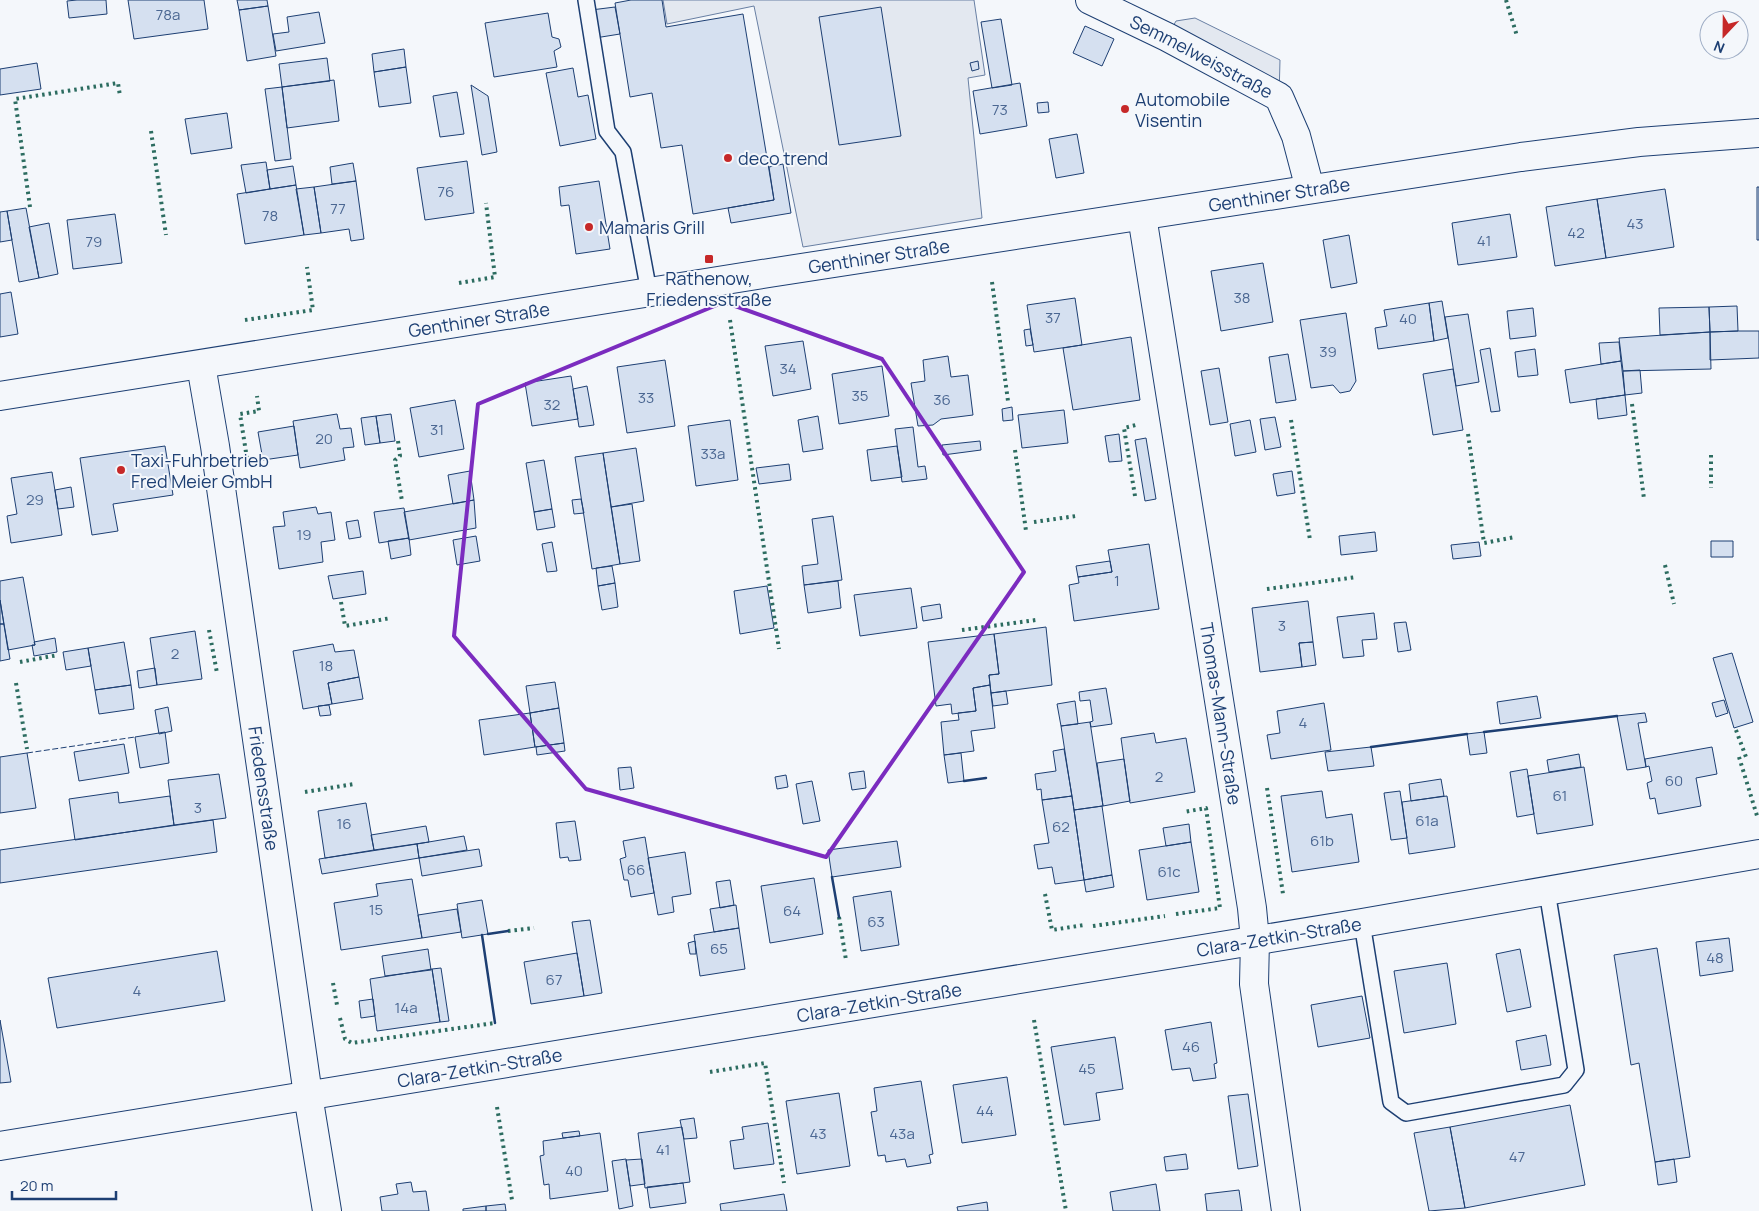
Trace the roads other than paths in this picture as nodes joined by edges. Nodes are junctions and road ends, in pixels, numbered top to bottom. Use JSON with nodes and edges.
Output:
{"nodes":[{"id":1,"x":586,"y":0,"type":"edge"},
{"id":2,"x":1090,"y":0,"type":"edge"},
{"id":3,"x":1759,"y":133,"type":"edge"},
{"id":4,"x":1310,"y":189,"type":"junction"},
{"id":5,"x":1142,"y":216,"type":"junction"},
{"id":6,"x":649,"y":292,"type":"junction"},
{"id":7,"x":201,"y":365,"type":"junction"},
{"id":8,"x":0,"y":396,"type":"edge"},
{"id":9,"x":1757,"y":861,"type":"edge"},
{"id":10,"x":1546,"y":891,"type":"junction"},
{"id":11,"x":1362,"y":923,"type":"junction"},
{"id":12,"x":1255,"y":940,"type":"junction"},
{"id":13,"x":308,"y":1095,"type":"junction"},
{"id":14,"x":0,"y":1146,"type":"edge"},
{"id":15,"x":327,"y":1211,"type":"edge"},
{"id":16,"x":1286,"y":1211,"type":"edge"}],
"edges":[{"from":1,"to":6,"type":"lane"},
{"from":2,"to":4,"type":"street","name":"Semmelweisstraße"},
{"from":3,"to":4,"type":"street","name":"Genthiner Straße"},
{"from":4,"to":5,"type":"street","name":"Genthiner Straße"},
{"from":5,"to":6,"type":"street","name":"Genthiner Straße"},
{"from":5,"to":12,"type":"street","name":"Thomas-Mann-Straße"},
{"from":6,"to":7,"type":"street","name":"Genthiner Straße"},
{"from":7,"to":8,"type":"street","name":"Genthiner Straße"},
{"from":7,"to":13,"type":"street","name":"Friedensstraße"},
{"from":9,"to":10,"type":"street","name":"Clara-Zetkin-Straße"},
{"from":10,"to":11,"type":"street","name":"Clara-Zetkin-Straße"},
{"from":10,"to":11,"type":"lane"},
{"from":11,"to":12,"type":"street","name":"Clara-Zetkin-Straße"},
{"from":12,"to":13,"type":"street","name":"Clara-Zetkin-Straße"},
{"from":12,"to":16,"type":"street","name":"Thomas-Mann-Straße"},
{"from":13,"to":14,"type":"street","name":"Clara-Zetkin-Straße"},
{"from":13,"to":15,"type":"street","name":"Friedensstraße"}]}
